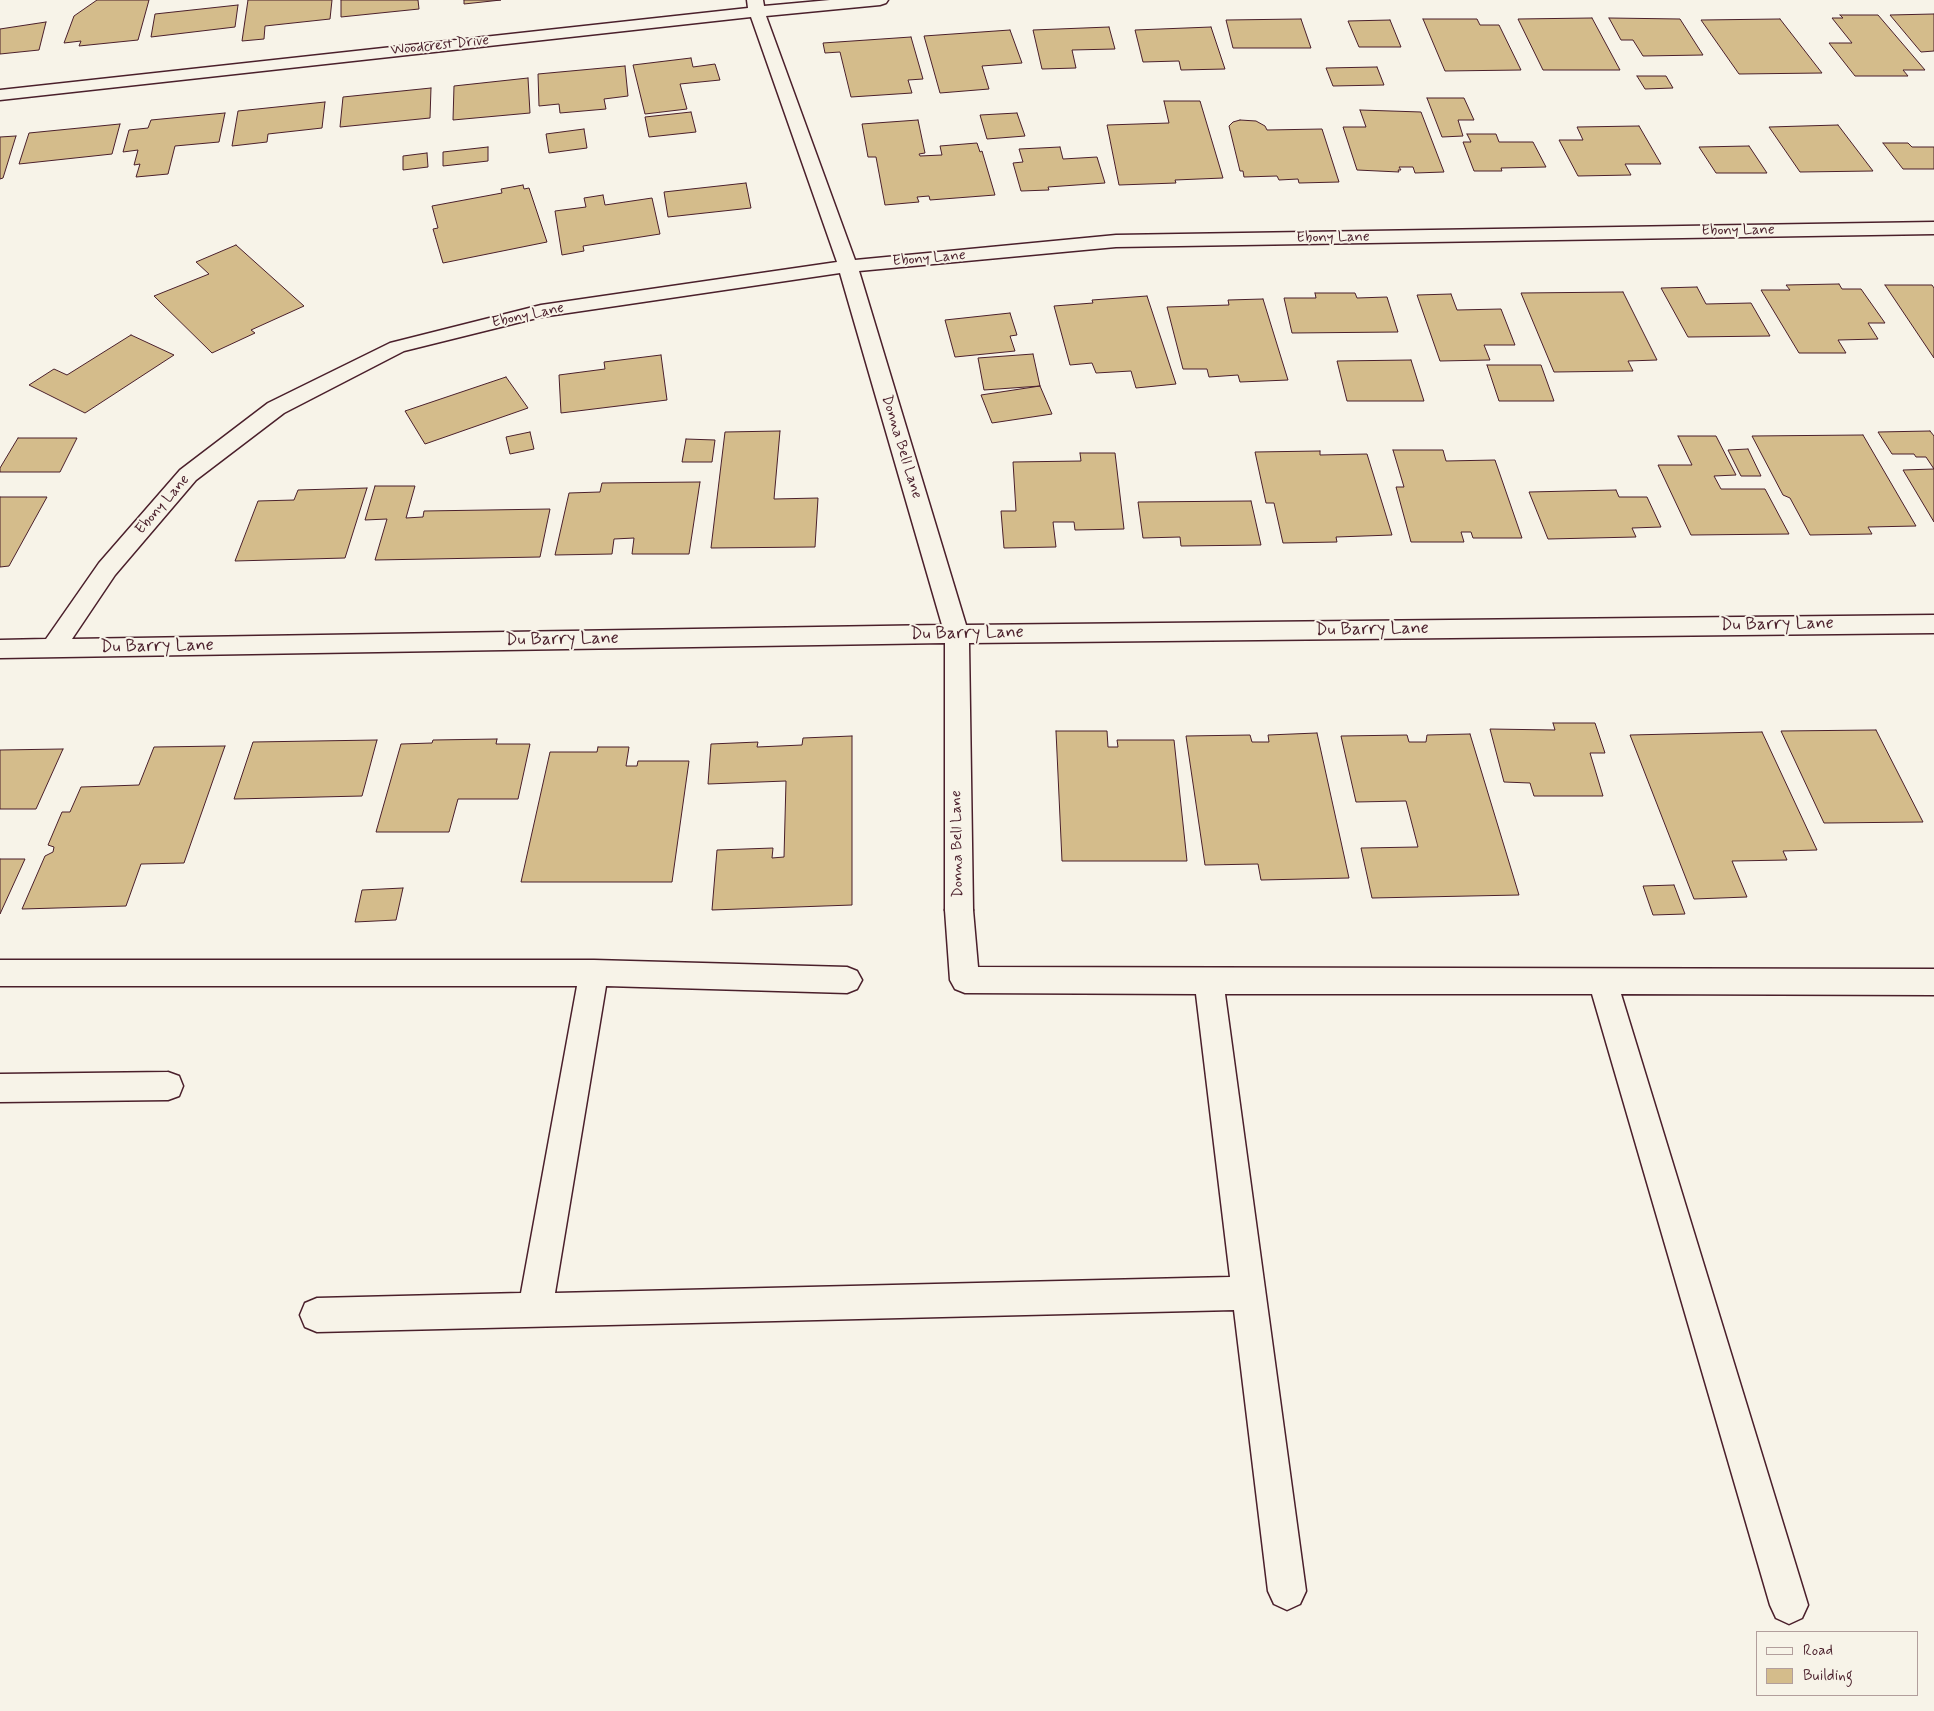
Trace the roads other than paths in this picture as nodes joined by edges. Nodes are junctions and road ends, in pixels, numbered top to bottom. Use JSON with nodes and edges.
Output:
{"nodes":[{"id":1,"x":880,"y":0,"type":"edge"},
{"id":2,"x":756,"y":6,"type":"edge"},
{"id":3,"x":0,"y":95,"type":"edge"},
{"id":4,"x":1934,"y":228,"type":"edge"},
{"id":5,"x":848,"y":266,"type":"junction"},
{"id":6,"x":1934,"y":624,"type":"edge"},
{"id":7,"x":957,"y":634,"type":"junction"},
{"id":8,"x":53,"y":648,"type":"junction"},
{"id":9,"x":0,"y":649,"type":"edge"},
{"id":10,"x":0,"y":972,"type":"edge"},
{"id":11,"x":594,"y":973,"type":"junction"},
{"id":12,"x":847,"y":980,"type":"dead end"},
{"id":13,"x":1208,"y":981,"type":"junction"},
{"id":14,"x":1603,"y":982,"type":"junction"},
{"id":15,"x":1934,"y":982,"type":"edge"},
{"id":16,"x":168,"y":1086,"type":"dead end"},
{"id":17,"x":0,"y":1088,"type":"edge"},
{"id":18,"x":1248,"y":1292,"type":"junction"},
{"id":19,"x":535,"y":1310,"type":"junction"},
{"id":20,"x":317,"y":1315,"type":"dead end"},
{"id":21,"x":1287,"y":1591,"type":"dead end"},
{"id":22,"x":1790,"y":1606,"type":"dead end"}],
"edges":[{"from":1,"to":2,"type":"street","name":"Woodcrest Drive"},
{"from":2,"to":3,"type":"street","name":"Woodcrest Drive"},
{"from":2,"to":5,"type":"street","name":"Donna Bell Lane"},
{"from":4,"to":5,"type":"street","name":"Ebony Lane"},
{"from":5,"to":7,"type":"street","name":"Donna Bell Lane"},
{"from":5,"to":8,"type":"street","name":"Ebony Lane"},
{"from":6,"to":7,"type":"street","name":"Du Barry Lane"},
{"from":7,"to":8,"type":"street","name":"Du Barry Lane"},
{"from":7,"to":13,"type":"street","name":"Donna Bell Lane"},
{"from":8,"to":9,"type":"street","name":"Du Barry Lane"},
{"from":10,"to":11,"type":"street"},
{"from":11,"to":12,"type":"street"},
{"from":11,"to":19,"type":"street"},
{"from":13,"to":14,"type":"street"},
{"from":13,"to":18,"type":"street"},
{"from":14,"to":15,"type":"street"},
{"from":14,"to":22,"type":"street"},
{"from":16,"to":17,"type":"street"},
{"from":18,"to":19,"type":"street"},
{"from":18,"to":21,"type":"street"},
{"from":19,"to":20,"type":"street"}]}
